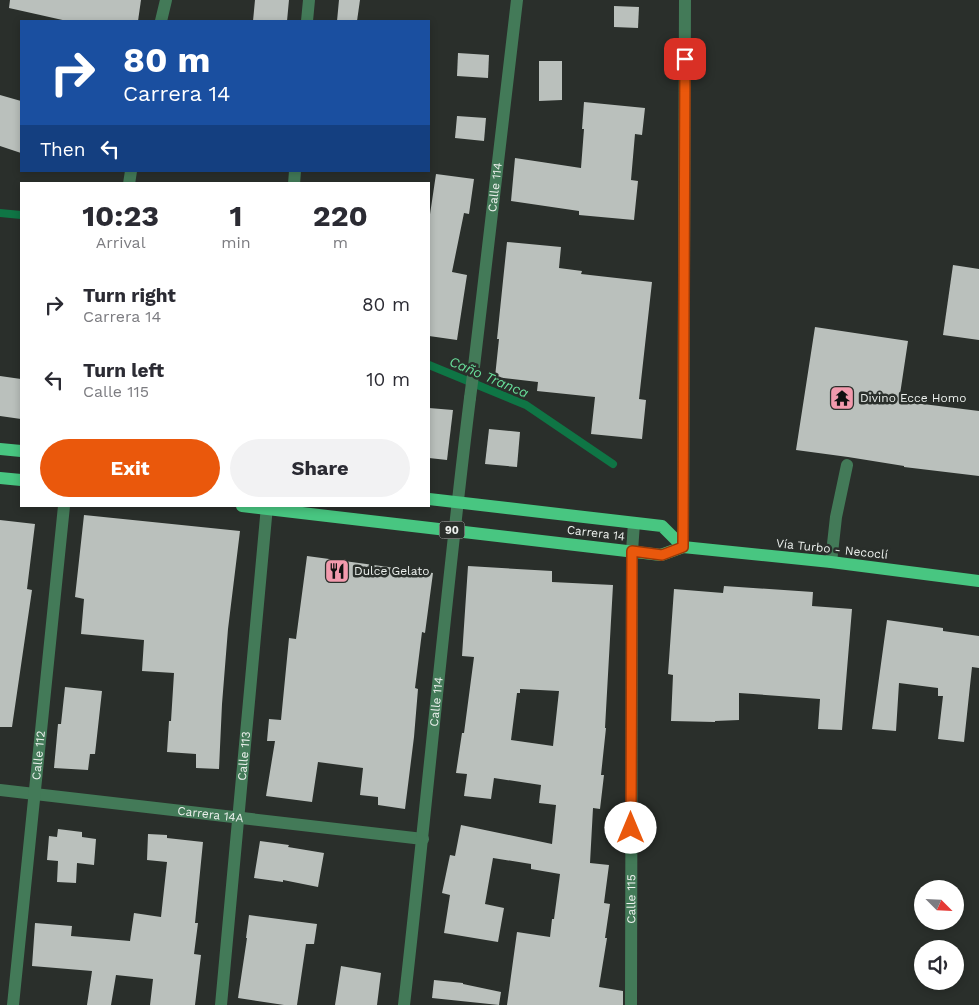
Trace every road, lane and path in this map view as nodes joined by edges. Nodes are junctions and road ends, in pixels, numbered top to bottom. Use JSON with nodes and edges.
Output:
{"nodes":[{"id":1,"x":166,"y":0,"type":"edge"},
{"id":2,"x":309,"y":0,"type":"edge"},
{"id":3,"x":517,"y":0,"type":"edge"},
{"id":4,"x":685,"y":0,"type":"edge"},
{"id":5,"x":161,"y":20,"type":"edge"},
{"id":6,"x":307,"y":20,"type":"edge"},
{"id":7,"x":0,"y":449,"type":"edge"},
{"id":8,"x":20,"y":451,"type":"edge"},
{"id":9,"x":846,"y":465,"type":"dead end"},
{"id":10,"x":0,"y":478,"type":"edge"},
{"id":11,"x":20,"y":480,"type":"edge"},
{"id":12,"x":430,"y":499,"type":"edge"},
{"id":13,"x":457,"y":502,"type":"junction"},
{"id":14,"x":64,"y":507,"type":"edge"},
{"id":15,"x":266,"y":508,"type":"edge"},
{"id":16,"x":634,"y":523,"type":"junction"},
{"id":17,"x":454,"y":531,"type":"junction"},
{"id":18,"x":683,"y":547,"type":"junction"},
{"id":19,"x":632,"y":551,"type":"junction"},
{"id":20,"x":831,"y":562,"type":"junction"},
{"id":21,"x":979,"y":581,"type":"edge"},
{"id":22,"x":0,"y":790,"type":"edge"},
{"id":23,"x":34,"y":794,"type":"junction"},
{"id":24,"x":238,"y":818,"type":"junction"},
{"id":25,"x":423,"y":839,"type":"junction"},
{"id":26,"x":13,"y":1005,"type":"edge"},
{"id":27,"x":221,"y":1005,"type":"edge"},
{"id":28,"x":404,"y":1005,"type":"edge"},
{"id":29,"x":631,"y":1005,"type":"edge"}],
"edges":[{"from":1,"to":5,"type":"street"},
{"from":2,"to":6,"type":"street"},
{"from":3,"to":13,"type":"street","name":"Calle 114"},
{"from":4,"to":18,"type":"street"},
{"from":7,"to":8,"type":"main road"},
{"from":9,"to":20,"type":"street"},
{"from":10,"to":11,"type":"main road"},
{"from":12,"to":13,"type":"main road","name":"Carrera 14","number":"90"},
{"from":13,"to":16,"type":"main road","name":"Carrera 14","number":"90"},
{"from":13,"to":17,"type":"street","name":"Calle 114"},
{"from":14,"to":23,"type":"street","name":"Calle 112"},
{"from":15,"to":17,"type":"main road","name":"Carrera 14","number":"90"},
{"from":15,"to":24,"type":"street","name":"Calle 113"},
{"from":16,"to":18,"type":"main road","name":"Carrera 14","number":"90"},
{"from":16,"to":19,"type":"street","name":"Calle 115"},
{"from":17,"to":19,"type":"main road","name":"Carrera 14","number":"90"},
{"from":17,"to":25,"type":"street","name":"Calle 114"},
{"from":18,"to":19,"type":"main road","name":"Carrera 14","number":"90"},
{"from":18,"to":20,"type":"main road","name":"Vía Turbo - Necoclí","number":"90"},
{"from":19,"to":29,"type":"street","name":"Calle 115"},
{"from":20,"to":21,"type":"main road","name":"Vía Turbo - Necoclí","number":"90"},
{"from":22,"to":23,"type":"street","name":"Carrera 14A"},
{"from":23,"to":24,"type":"street","name":"Carrera 14A"},
{"from":23,"to":26,"type":"street","name":"Calle 112"},
{"from":24,"to":25,"type":"street","name":"Carrera 14A"},
{"from":24,"to":27,"type":"street","name":"Calle 113"},
{"from":25,"to":28,"type":"street","name":"Calle 114"}]}
